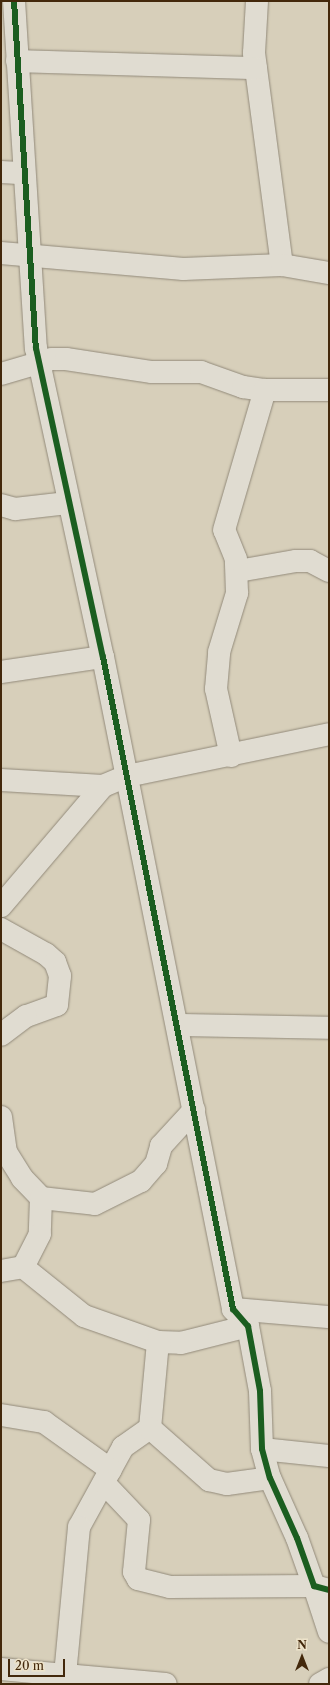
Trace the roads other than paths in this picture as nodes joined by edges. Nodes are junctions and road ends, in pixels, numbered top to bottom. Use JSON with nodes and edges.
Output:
{"nodes":[{"id":1,"x":14,"y":1,"type":"edge"},
{"id":2,"x":257,"y":1,"type":"edge"},
{"id":3,"x":17,"y":62,"type":"junction"},
{"id":4,"x":256,"y":68,"type":"junction"},
{"id":5,"x":1,"y":172,"type":"edge"},
{"id":6,"x":23,"y":173,"type":"junction"},
{"id":7,"x":1,"y":253,"type":"edge"},
{"id":8,"x":27,"y":254,"type":"junction"},
{"id":9,"x":282,"y":265,"type":"junction"},
{"id":10,"x":329,"y":274,"type":"edge"},
{"id":11,"x":39,"y":364,"type":"junction"},
{"id":12,"x":1,"y":374,"type":"edge"},
{"id":13,"x":265,"y":390,"type":"junction"},
{"id":14,"x":329,"y":390,"type":"edge"},
{"id":15,"x":68,"y":503,"type":"junction"},
{"id":16,"x":1,"y":505,"type":"edge"},
{"id":17,"x":238,"y":571,"type":"junction"},
{"id":18,"x":329,"y":571,"type":"edge"},
{"id":19,"x":103,"y":657,"type":"junction"},
{"id":20,"x":1,"y":672,"type":"edge"},
{"id":21,"x":329,"y":734,"type":"edge"},
{"id":22,"x":231,"y":756,"type":"junction"},
{"id":23,"x":127,"y":776,"type":"junction"},
{"id":24,"x":1,"y":780,"type":"edge"},
{"id":25,"x":103,"y":786,"type":"junction"},
{"id":26,"x":1,"y":906,"type":"edge"},
{"id":27,"x":1,"y":929,"type":"edge"},
{"id":28,"x":179,"y":1025,"type":"junction"},
{"id":29,"x":329,"y":1028,"type":"edge"},
{"id":30,"x":1,"y":1035,"type":"edge"},
{"id":31,"x":194,"y":1110,"type":"junction"},
{"id":32,"x":1,"y":1116,"type":"edge"},
{"id":33,"x":41,"y":1198,"type":"junction"},
{"id":34,"x":23,"y":1267,"type":"junction"},
{"id":35,"x":1,"y":1271,"type":"edge"},
{"id":36,"x":233,"y":1309,"type":"junction"},
{"id":37,"x":329,"y":1317,"type":"edge"},
{"id":38,"x":248,"y":1326,"type":"junction"},
{"id":39,"x":158,"y":1342,"type":"junction"},
{"id":40,"x":1,"y":1415,"type":"edge"},
{"id":41,"x":150,"y":1428,"type":"junction"},
{"id":42,"x":262,"y":1449,"type":"junction"},
{"id":43,"x":329,"y":1456,"type":"edge"},
{"id":44,"x":108,"y":1476,"type":"junction"},
{"id":45,"x":270,"y":1478,"type":"junction"},
{"id":46,"x":322,"y":1588,"type":"edge"},
{"id":47,"x":329,"y":1632,"type":"edge"},
{"id":48,"x":1,"y":1669,"type":"edge"},
{"id":49,"x":329,"y":1679,"type":"edge"},
{"id":50,"x":65,"y":1680,"type":"edge"},
{"id":51,"x":166,"y":1684,"type":"edge"},
{"id":52,"x":320,"y":1684,"type":"edge"}],
"edges":[{"from":1,"to":3,"type":"street"},
{"from":2,"to":4,"type":"street"},
{"from":3,"to":4,"type":"street"},
{"from":3,"to":6,"type":"street"},
{"from":4,"to":9,"type":"street"},
{"from":5,"to":6,"type":"street"},
{"from":6,"to":8,"type":"street"},
{"from":7,"to":8,"type":"street"},
{"from":8,"to":9,"type":"street"},
{"from":8,"to":11,"type":"street"},
{"from":9,"to":10,"type":"street"},
{"from":11,"to":12,"type":"street"},
{"from":11,"to":13,"type":"street"},
{"from":11,"to":15,"type":"street"},
{"from":13,"to":14,"type":"street"},
{"from":13,"to":17,"type":"street"},
{"from":15,"to":16,"type":"street"},
{"from":15,"to":19,"type":"street"},
{"from":17,"to":18,"type":"street"},
{"from":17,"to":22,"type":"street"},
{"from":19,"to":20,"type":"street"},
{"from":19,"to":23,"type":"street"},
{"from":21,"to":22,"type":"street"},
{"from":22,"to":23,"type":"street"},
{"from":23,"to":25,"type":"street"},
{"from":23,"to":28,"type":"street"},
{"from":24,"to":25,"type":"street"},
{"from":25,"to":26,"type":"street"},
{"from":27,"to":30,"type":"street"},
{"from":28,"to":29,"type":"street"},
{"from":28,"to":31,"type":"street"},
{"from":31,"to":33,"type":"street"},
{"from":31,"to":36,"type":"street"},
{"from":32,"to":33,"type":"street"},
{"from":33,"to":34,"type":"street"},
{"from":34,"to":35,"type":"street"},
{"from":34,"to":39,"type":"street"},
{"from":36,"to":37,"type":"street"},
{"from":36,"to":38,"type":"street"},
{"from":38,"to":39,"type":"street"},
{"from":38,"to":42,"type":"street"},
{"from":39,"to":41,"type":"street"},
{"from":40,"to":44,"type":"street"},
{"from":41,"to":44,"type":"street"},
{"from":41,"to":45,"type":"street"},
{"from":42,"to":43,"type":"street"},
{"from":42,"to":45,"type":"street"},
{"from":44,"to":46,"type":"street"},
{"from":44,"to":50,"type":"street"},
{"from":45,"to":46,"type":"street"},
{"from":46,"to":47,"type":"street"},
{"from":48,"to":50,"type":"street"},
{"from":49,"to":52,"type":"street"},
{"from":50,"to":51,"type":"street"}]}
